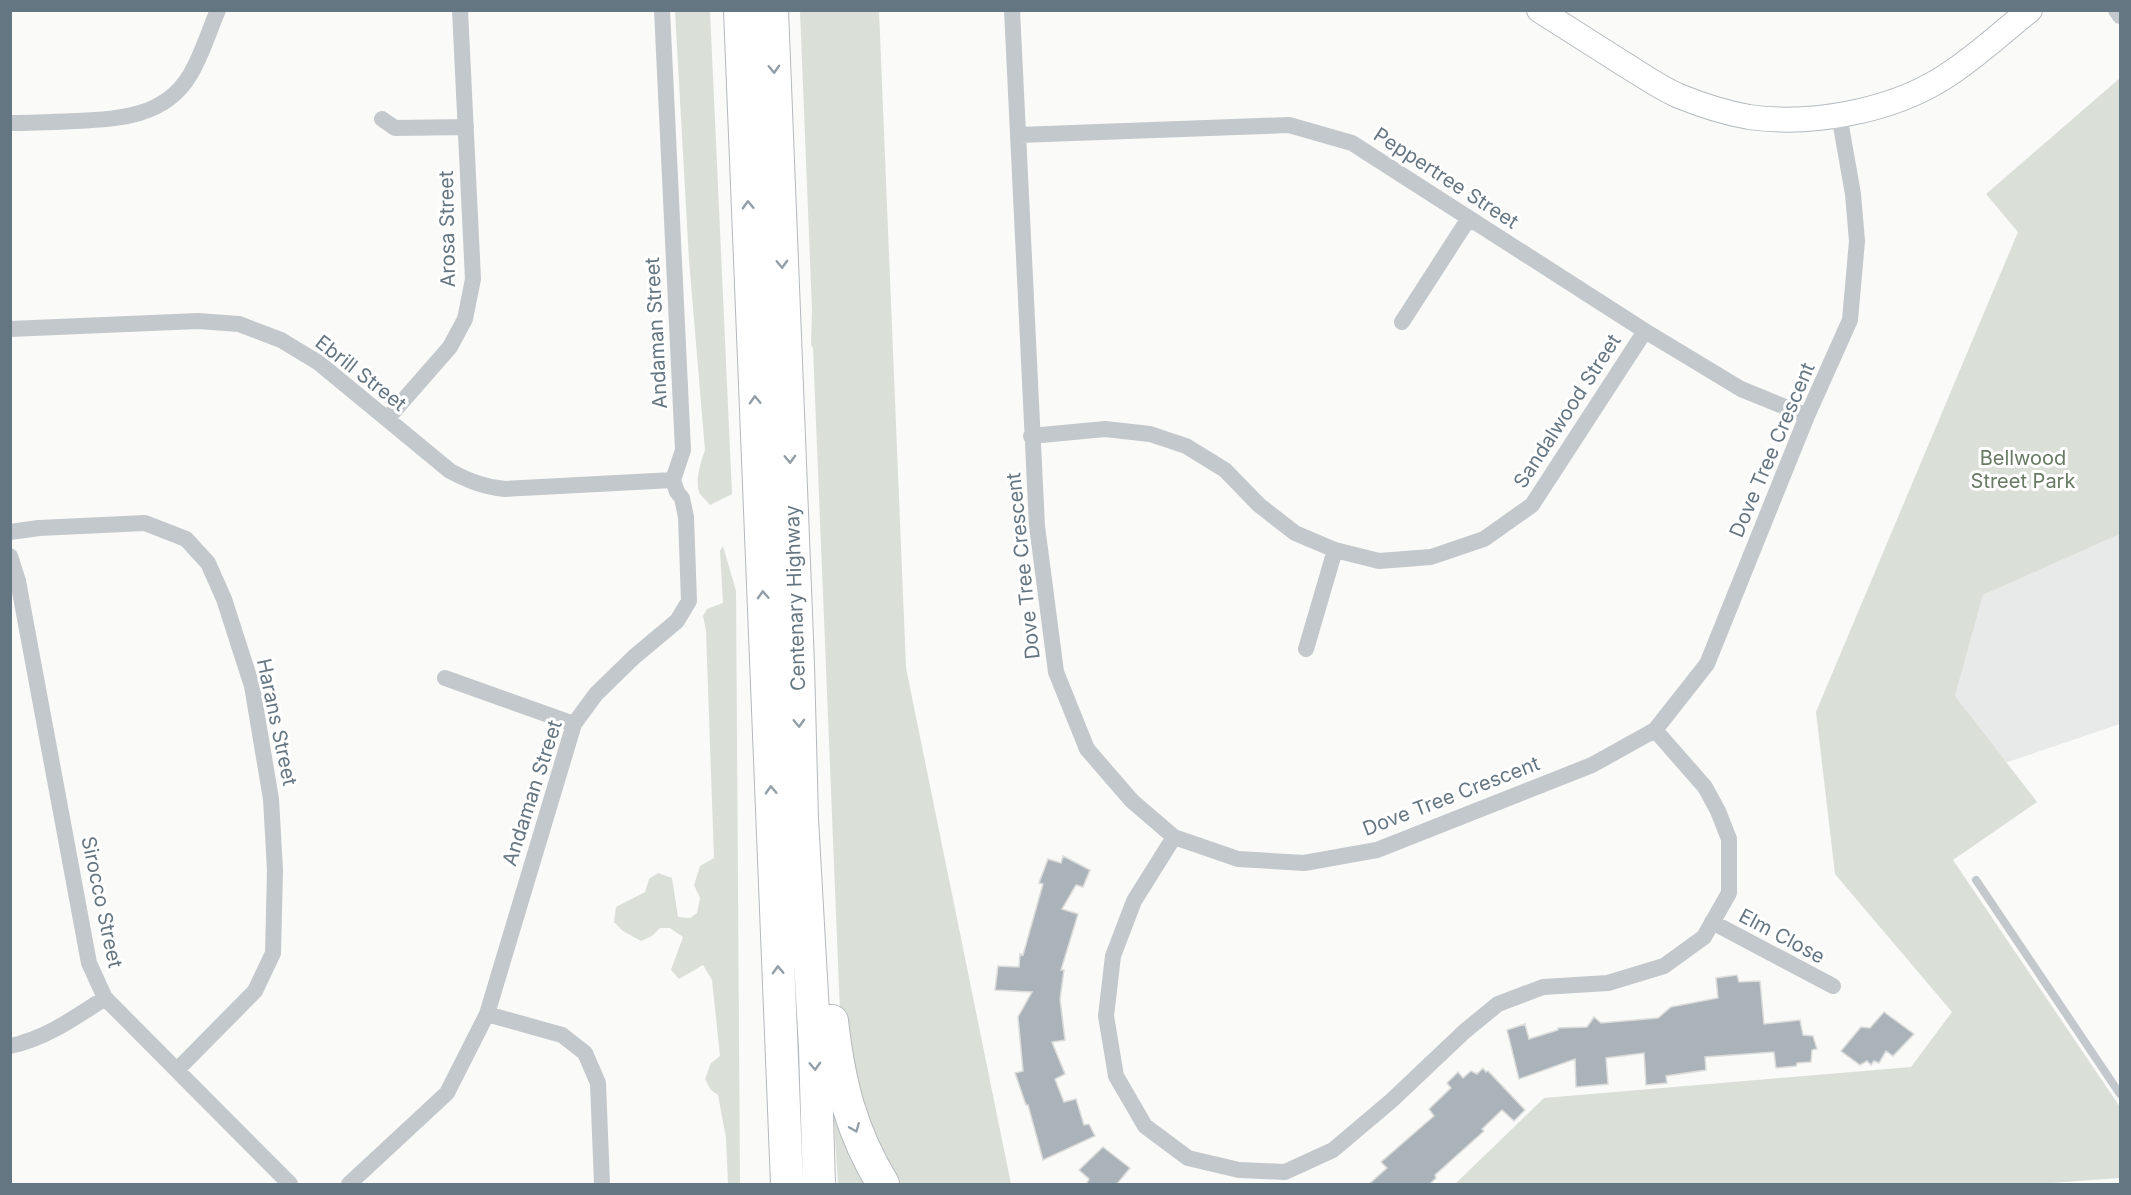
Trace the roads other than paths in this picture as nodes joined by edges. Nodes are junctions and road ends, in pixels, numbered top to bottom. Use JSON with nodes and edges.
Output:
{"nodes":[{"id":1,"x":218,"y":10,"type":"edge"},
{"id":2,"x":460,"y":10,"type":"edge"},
{"id":3,"x":662,"y":10,"type":"edge"},
{"id":4,"x":740,"y":10,"type":"edge"},
{"id":5,"x":772,"y":10,"type":"edge"},
{"id":6,"x":1012,"y":10,"type":"edge"},
{"id":7,"x":1539,"y":10,"type":"edge"},
{"id":8,"x":2030,"y":10,"type":"edge"},
{"id":9,"x":2116,"y":10,"type":"edge"},
{"id":10,"x":2121,"y":16,"type":"edge"},
{"id":11,"x":1839,"y":115,"type":"junction"},
{"id":12,"x":382,"y":119,"type":"dead end"},
{"id":13,"x":10,"y":123,"type":"edge"},
{"id":14,"x":466,"y":127,"type":"junction"},
{"id":15,"x":1019,"y":135,"type":"junction"},
{"id":16,"x":1469,"y":218,"type":"junction"},
{"id":17,"x":1402,"y":322,"type":"dead end"},
{"id":18,"x":10,"y":329,"type":"edge"},
{"id":19,"x":1645,"y":331,"type":"junction"},
{"id":20,"x":1807,"y":416,"type":"junction"},
{"id":21,"x":387,"y":419,"type":"junction"},
{"id":22,"x":1031,"y":436,"type":"junction"},
{"id":23,"x":673,"y":480,"type":"junction"},
{"id":24,"x":10,"y":532,"type":"edge"},
{"id":25,"x":1335,"y":550,"type":"junction"},
{"id":26,"x":10,"y":556,"type":"edge"},
{"id":27,"x":1306,"y":649,"type":"dead end"},
{"id":28,"x":446,"y":678,"type":"dead end"},
{"id":29,"x":574,"y":724,"type":"junction"},
{"id":30,"x":1655,"y":730,"type":"junction"},
{"id":31,"x":802,"y":819,"type":"junction"},
{"id":32,"x":1174,"y":837,"type":"junction"},
{"id":33,"x":1976,"y":880,"type":"dead end"},
{"id":34,"x":1712,"y":922,"type":"junction"},
{"id":35,"x":1833,"y":986,"type":"dead end"},
{"id":36,"x":105,"y":998,"type":"junction"},
{"id":37,"x":487,"y":1014,"type":"junction"},
{"id":38,"x":780,"y":1029,"type":"junction"},
{"id":39,"x":10,"y":1046,"type":"edge"},
{"id":40,"x":177,"y":1070,"type":"junction"},
{"id":41,"x":2121,"y":1094,"type":"edge"},
{"id":42,"x":290,"y":1185,"type":"edge"},
{"id":43,"x":349,"y":1185,"type":"edge"},
{"id":44,"x":602,"y":1185,"type":"edge"},
{"id":45,"x":768,"y":1185,"type":"edge"},
{"id":46,"x":787,"y":1185,"type":"edge"},
{"id":47,"x":819,"y":1185,"type":"edge"},
{"id":48,"x":883,"y":1185,"type":"edge"}],
"edges":[{"from":1,"to":13,"type":"street"},
{"from":2,"to":14,"type":"street","name":"Arosa Street"},
{"from":3,"to":23,"type":"street","name":"Andaman Street"},
{"from":38,"to":4,"type":"highway","name":"Centenary Highway","one_way":true},
{"from":5,"to":31,"type":"highway","name":"Centenary Highway","one_way":true},
{"from":6,"to":15,"type":"street","name":"Dove Tree Crescent"},
{"from":7,"to":11,"type":"street"},
{"from":8,"to":11,"type":"street"},
{"from":9,"to":10,"type":"street"},
{"from":11,"to":20,"type":"street","name":"Dove Tree Crescent"},
{"from":12,"to":14,"type":"street"},
{"from":14,"to":21,"type":"street","name":"Arosa Street"},
{"from":15,"to":16,"type":"street","name":"Peppertree Street"},
{"from":15,"to":22,"type":"street","name":"Dove Tree Crescent"},
{"from":16,"to":17,"type":"street"},
{"from":16,"to":19,"type":"street","name":"Peppertree Street"},
{"from":18,"to":21,"type":"street","name":"Ebrill Street"},
{"from":19,"to":20,"type":"street","name":"Peppertree Street"},
{"from":19,"to":25,"type":"street","name":"Sandalwood Street"},
{"from":20,"to":30,"type":"street","name":"Dove Tree Crescent"},
{"from":21,"to":23,"type":"street","name":"Ebrill Street"},
{"from":22,"to":25,"type":"street","name":"Sandalwood Street"},
{"from":22,"to":32,"type":"street","name":"Dove Tree Crescent"},
{"from":23,"to":29,"type":"street","name":"Andaman Street"},
{"from":24,"to":40,"type":"street","name":"Harans Street"},
{"from":25,"to":27,"type":"street"},
{"from":26,"to":36,"type":"street","name":"Sirocco Street"},
{"from":28,"to":29,"type":"street"},
{"from":29,"to":37,"type":"street","name":"Andaman Street"},
{"from":30,"to":32,"type":"street","name":"Dove Tree Crescent"},
{"from":30,"to":34,"type":"street"},
{"from":31,"to":47,"type":"highway","name":"Centenary Highway","one_way":true},
{"from":31,"to":48,"type":"highway","one_way":true},
{"from":32,"to":34,"type":"street"},
{"from":33,"to":41,"type":"lane"},
{"from":34,"to":35,"type":"street","name":"Elm Close"},
{"from":36,"to":39,"type":"street"},
{"from":36,"to":40,"type":"street","name":"Sirocco Street"},
{"from":37,"to":43,"type":"street","name":"Andaman Street"},
{"from":37,"to":44,"type":"street"},
{"from":38,"to":45,"type":"highway"},
{"from":38,"to":46,"type":"highway","name":"Centenary Highway"},
{"from":40,"to":42,"type":"street","name":"Sirocco Street"}]}
